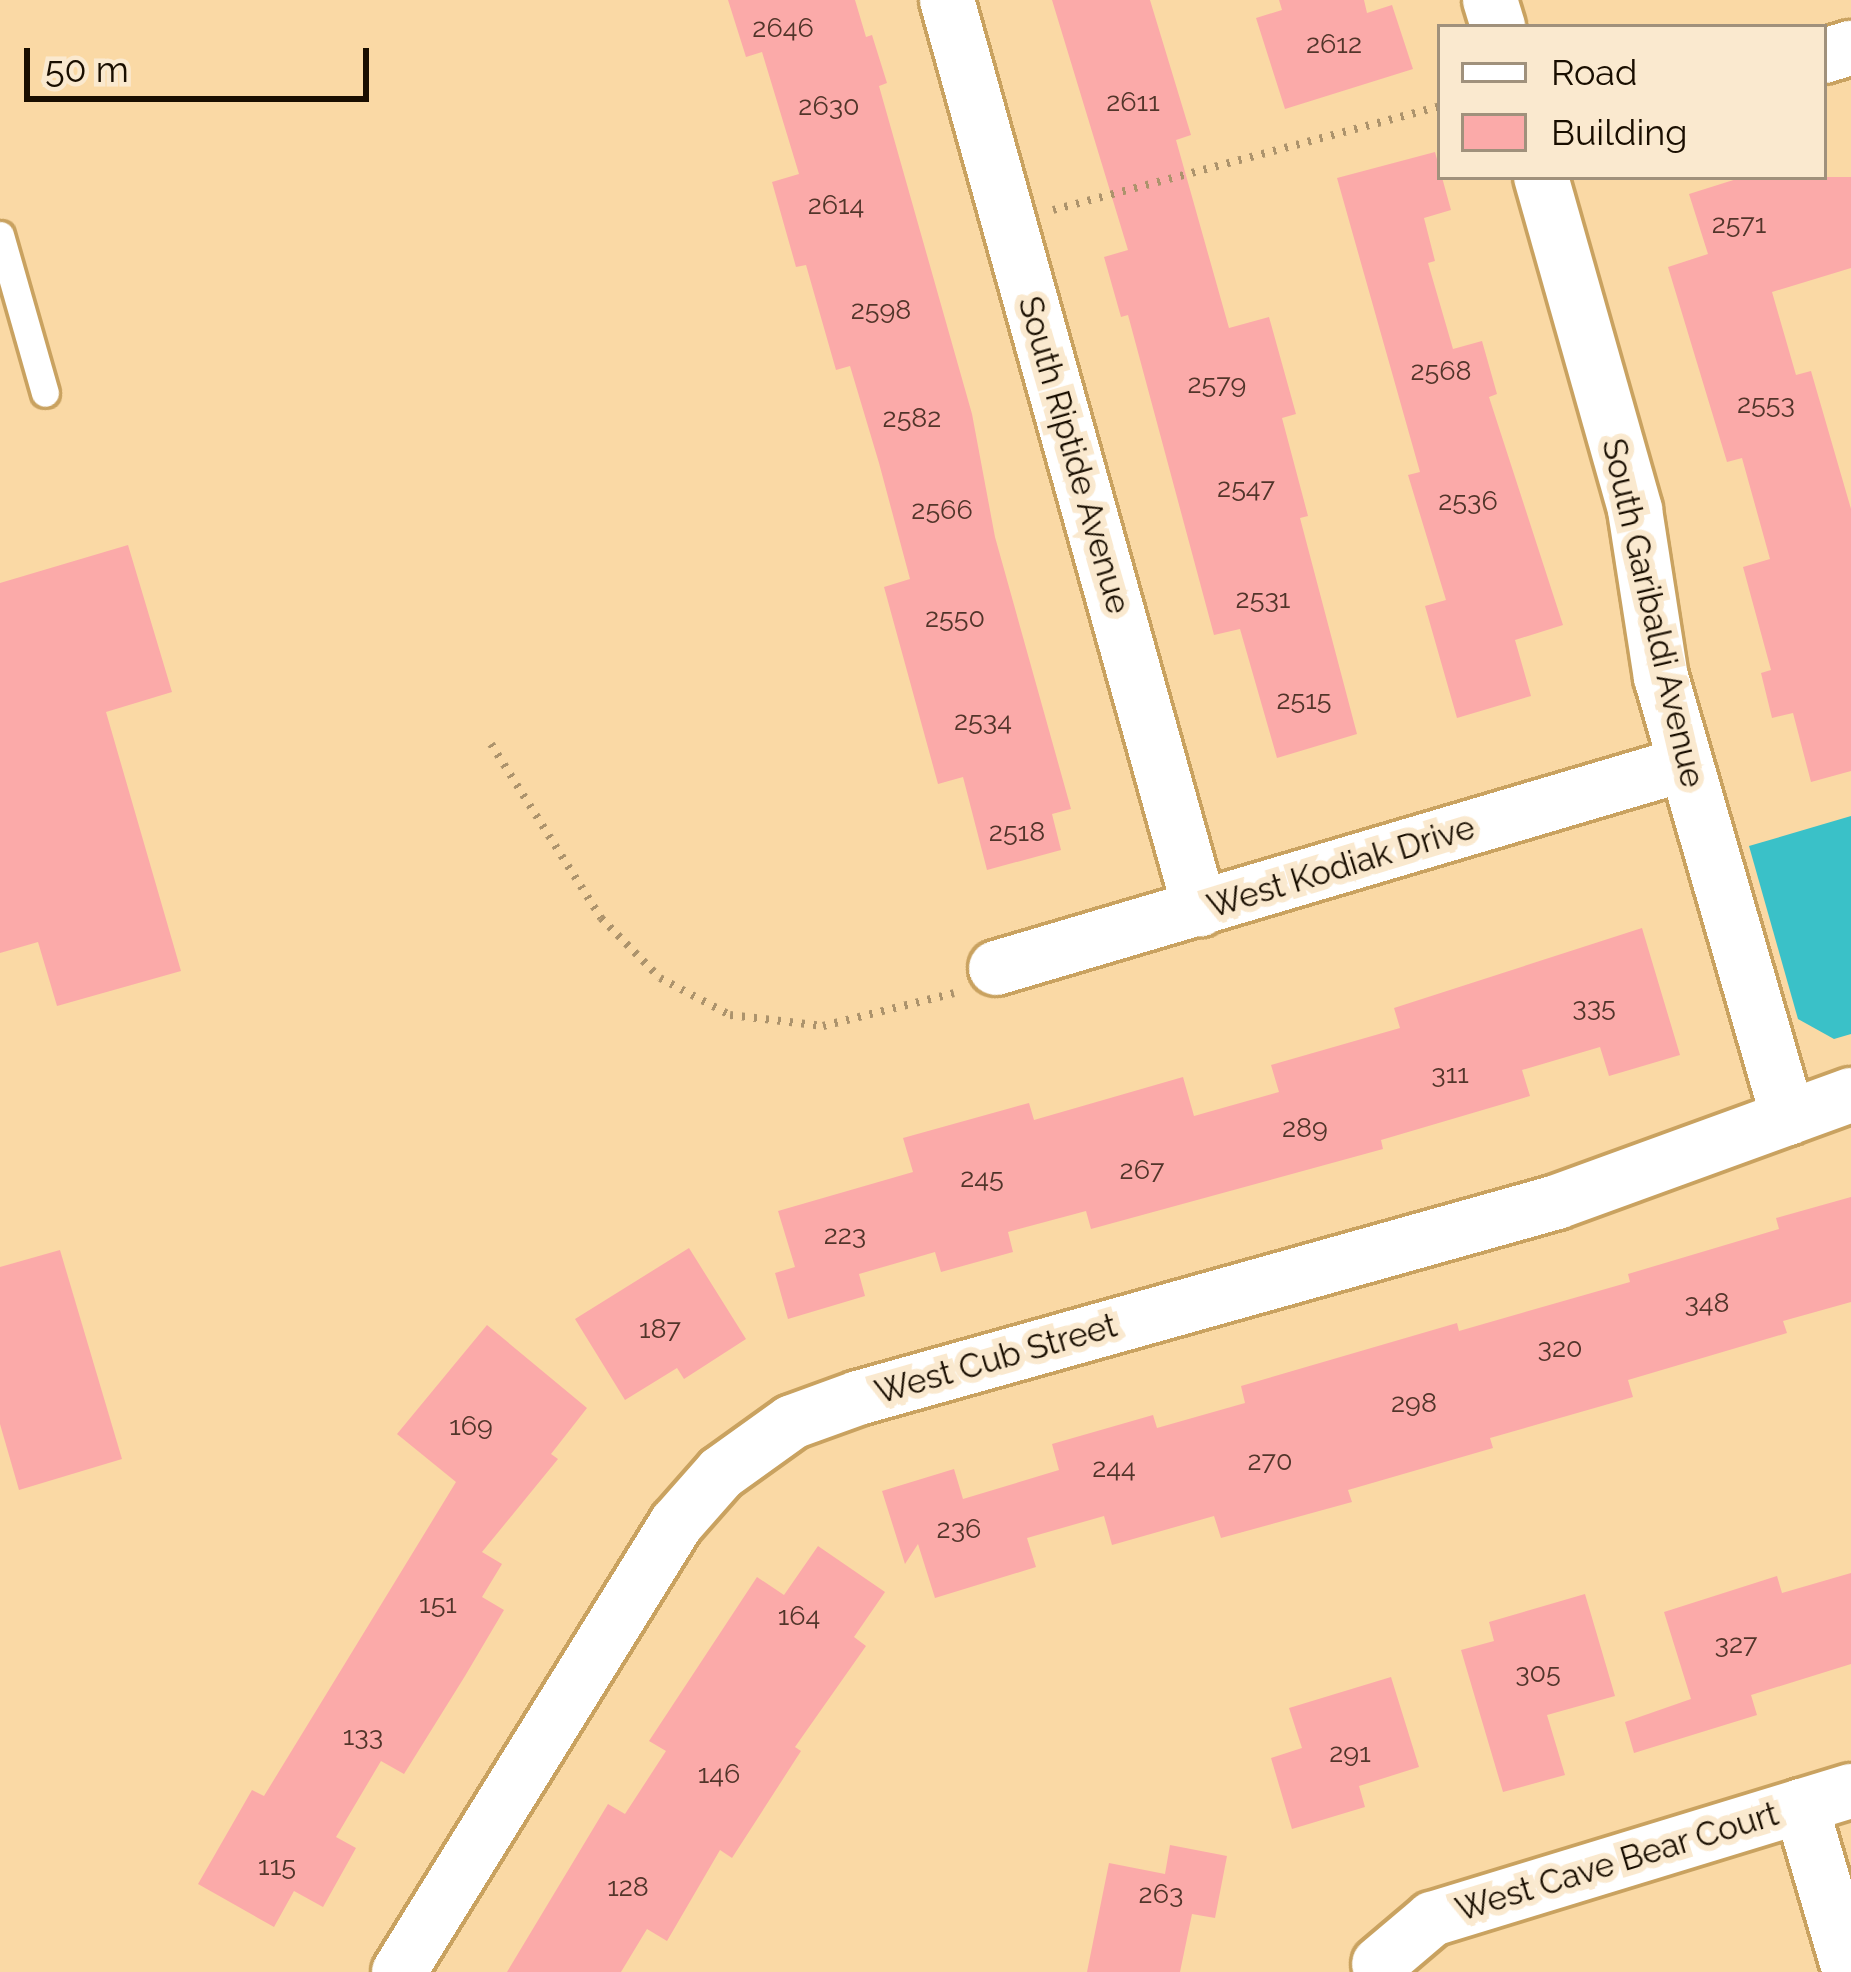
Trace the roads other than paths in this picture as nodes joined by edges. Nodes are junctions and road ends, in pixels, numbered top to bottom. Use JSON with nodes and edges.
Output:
{"nodes":[{"id":1,"x":947,"y":0,"type":"edge"},
{"id":2,"x":1541,"y":180,"type":"edge"},
{"id":3,"x":0,"y":236,"type":"edge"},
{"id":4,"x":45,"y":393,"type":"dead end"},
{"id":5,"x":1685,"y":764,"type":"junction"},
{"id":6,"x":1200,"y":909,"type":"junction"},
{"id":7,"x":981,"y":979,"type":"road end"},
{"id":8,"x":1851,"y":1095,"type":"edge"},
{"id":9,"x":1788,"y":1118,"type":"junction"},
{"id":10,"x":1826,"y":1798,"type":"edge"},
{"id":11,"x":1378,"y":1964,"type":"dead end"},
{"id":12,"x":398,"y":1972,"type":"edge"},
{"id":13,"x":1850,"y":1972,"type":"edge"}],
"edges":[{"from":1,"to":6,"type":"street","name":"South Riptide Avenue"},
{"from":2,"to":5,"type":"street","name":"South Garibaldi Avenue"},
{"from":3,"to":4,"type":"lane"},
{"from":5,"to":6,"type":"street","name":"West Kodiak Drive"},
{"from":5,"to":9,"type":"street","name":"South Garibaldi Avenue"},
{"from":6,"to":7,"type":"street","name":"West Kodiak Drive"},
{"from":8,"to":9,"type":"street","name":"West Cub Street"},
{"from":9,"to":12,"type":"street","name":"West Cub Street"},
{"from":10,"to":11,"type":"street","name":"West Cave Bear Court"},
{"from":10,"to":13,"type":"street"}]}
